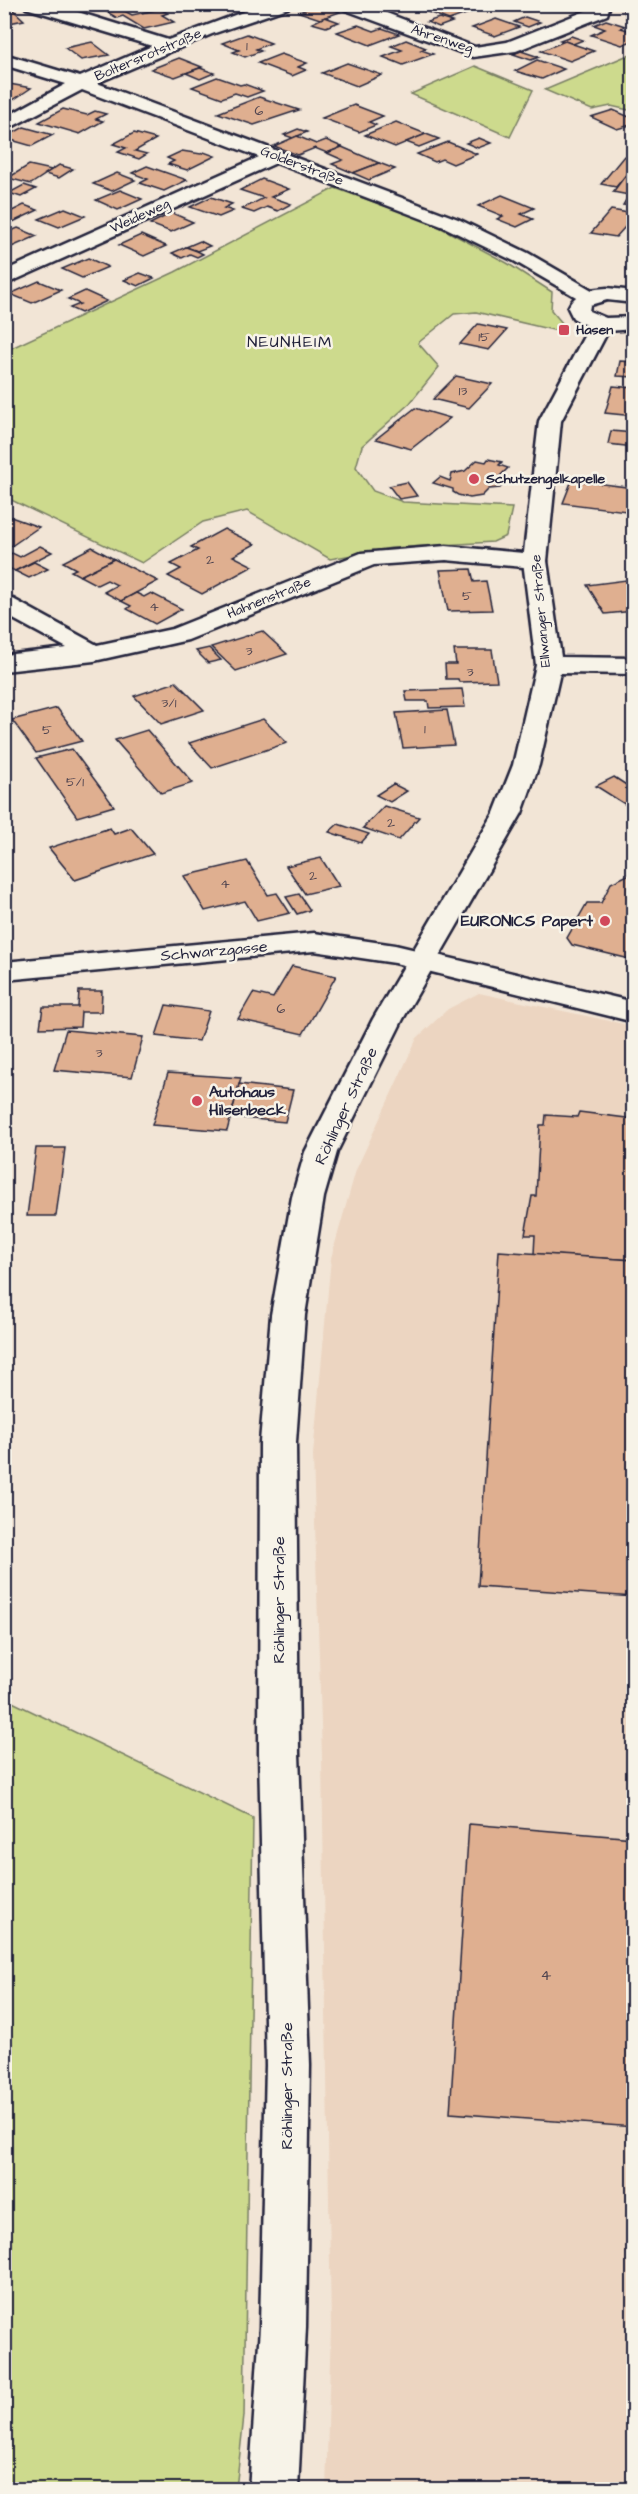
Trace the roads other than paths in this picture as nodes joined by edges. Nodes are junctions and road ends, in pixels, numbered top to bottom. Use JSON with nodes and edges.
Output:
{"nodes":[{"id":1,"x":32,"y":4,"type":"edge"},
{"id":2,"x":282,"y":4,"type":"edge"},
{"id":3,"x":346,"y":4,"type":"edge"},
{"id":4,"x":602,"y":4,"type":"edge"},
{"id":5,"x":170,"y":46,"type":"junction"},
{"id":6,"x":4,"y":59,"type":"edge"},
{"id":7,"x":81,"y":83,"type":"junction"},
{"id":8,"x":4,"y":126,"type":"edge"},
{"id":9,"x":277,"y":156,"type":"junction"},
{"id":10,"x":4,"y":279,"type":"edge"},
{"id":11,"x":631,"y":293,"type":"edge"},
{"id":12,"x":590,"y":297,"type":"junction"},
{"id":13,"x":633,"y":323,"type":"edge"},
{"id":14,"x":601,"y":324,"type":"junction"},
{"id":15,"x":535,"y":561,"type":"junction"},
{"id":16,"x":4,"y":604,"type":"edge"},
{"id":17,"x":94,"y":653,"type":"junction"},
{"id":18,"x":4,"y":663,"type":"edge"},
{"id":19,"x":549,"y":665,"type":"junction"},
{"id":20,"x":633,"y":666,"type":"edge"},
{"id":21,"x":526,"y":765,"type":"joint"},
{"id":22,"x":423,"y":961,"type":"junction"},
{"id":23,"x":4,"y":971,"type":"edge"},
{"id":24,"x":633,"y":1012,"type":"edge"},
{"id":25,"x":273,"y":2490,"type":"edge"}],
"edges":[{"from":1,"to":5,"type":"street"},
{"from":2,"to":5,"type":"street","name":"Boltersrotstraße"},
{"from":3,"to":4,"type":"street","name":"Ährenweg"},
{"from":5,"to":7,"type":"street","name":"Boltersrotstraße"},
{"from":6,"to":7,"type":"street","name":"Golderstraße"},
{"from":7,"to":8,"type":"street","name":"Boltersrotstraße"},
{"from":7,"to":9,"type":"street","name":"Golderstraße"},
{"from":9,"to":10,"type":"street","name":"Weideweg"},
{"from":9,"to":12,"type":"street","name":"Golderstraße"},
{"from":11,"to":12,"type":"street"},
{"from":12,"to":14,"type":"street"},
{"from":13,"to":14,"type":"street"},
{"from":14,"to":15,"type":"street","name":"Ellwanger Straße"},
{"from":15,"to":17,"type":"street","name":"Hahnenstraße"},
{"from":15,"to":19,"type":"street","name":"Ellwanger Straße"},
{"from":16,"to":17,"type":"street"},
{"from":17,"to":18,"type":"street","name":"Hahnenstraße"},
{"from":19,"to":20,"type":"street"},
{"from":19,"to":21,"type":"street","name":"Ellwanger Straße"},
{"from":21,"to":22,"type":"street","name":"Röhlinger Straße"},
{"from":22,"to":23,"type":"street","name":"Schwarzgasse"},
{"from":22,"to":24,"type":"street","name":"Schwarzgasse"},
{"from":22,"to":25,"type":"street","name":"Röhlinger Straße"}]}
